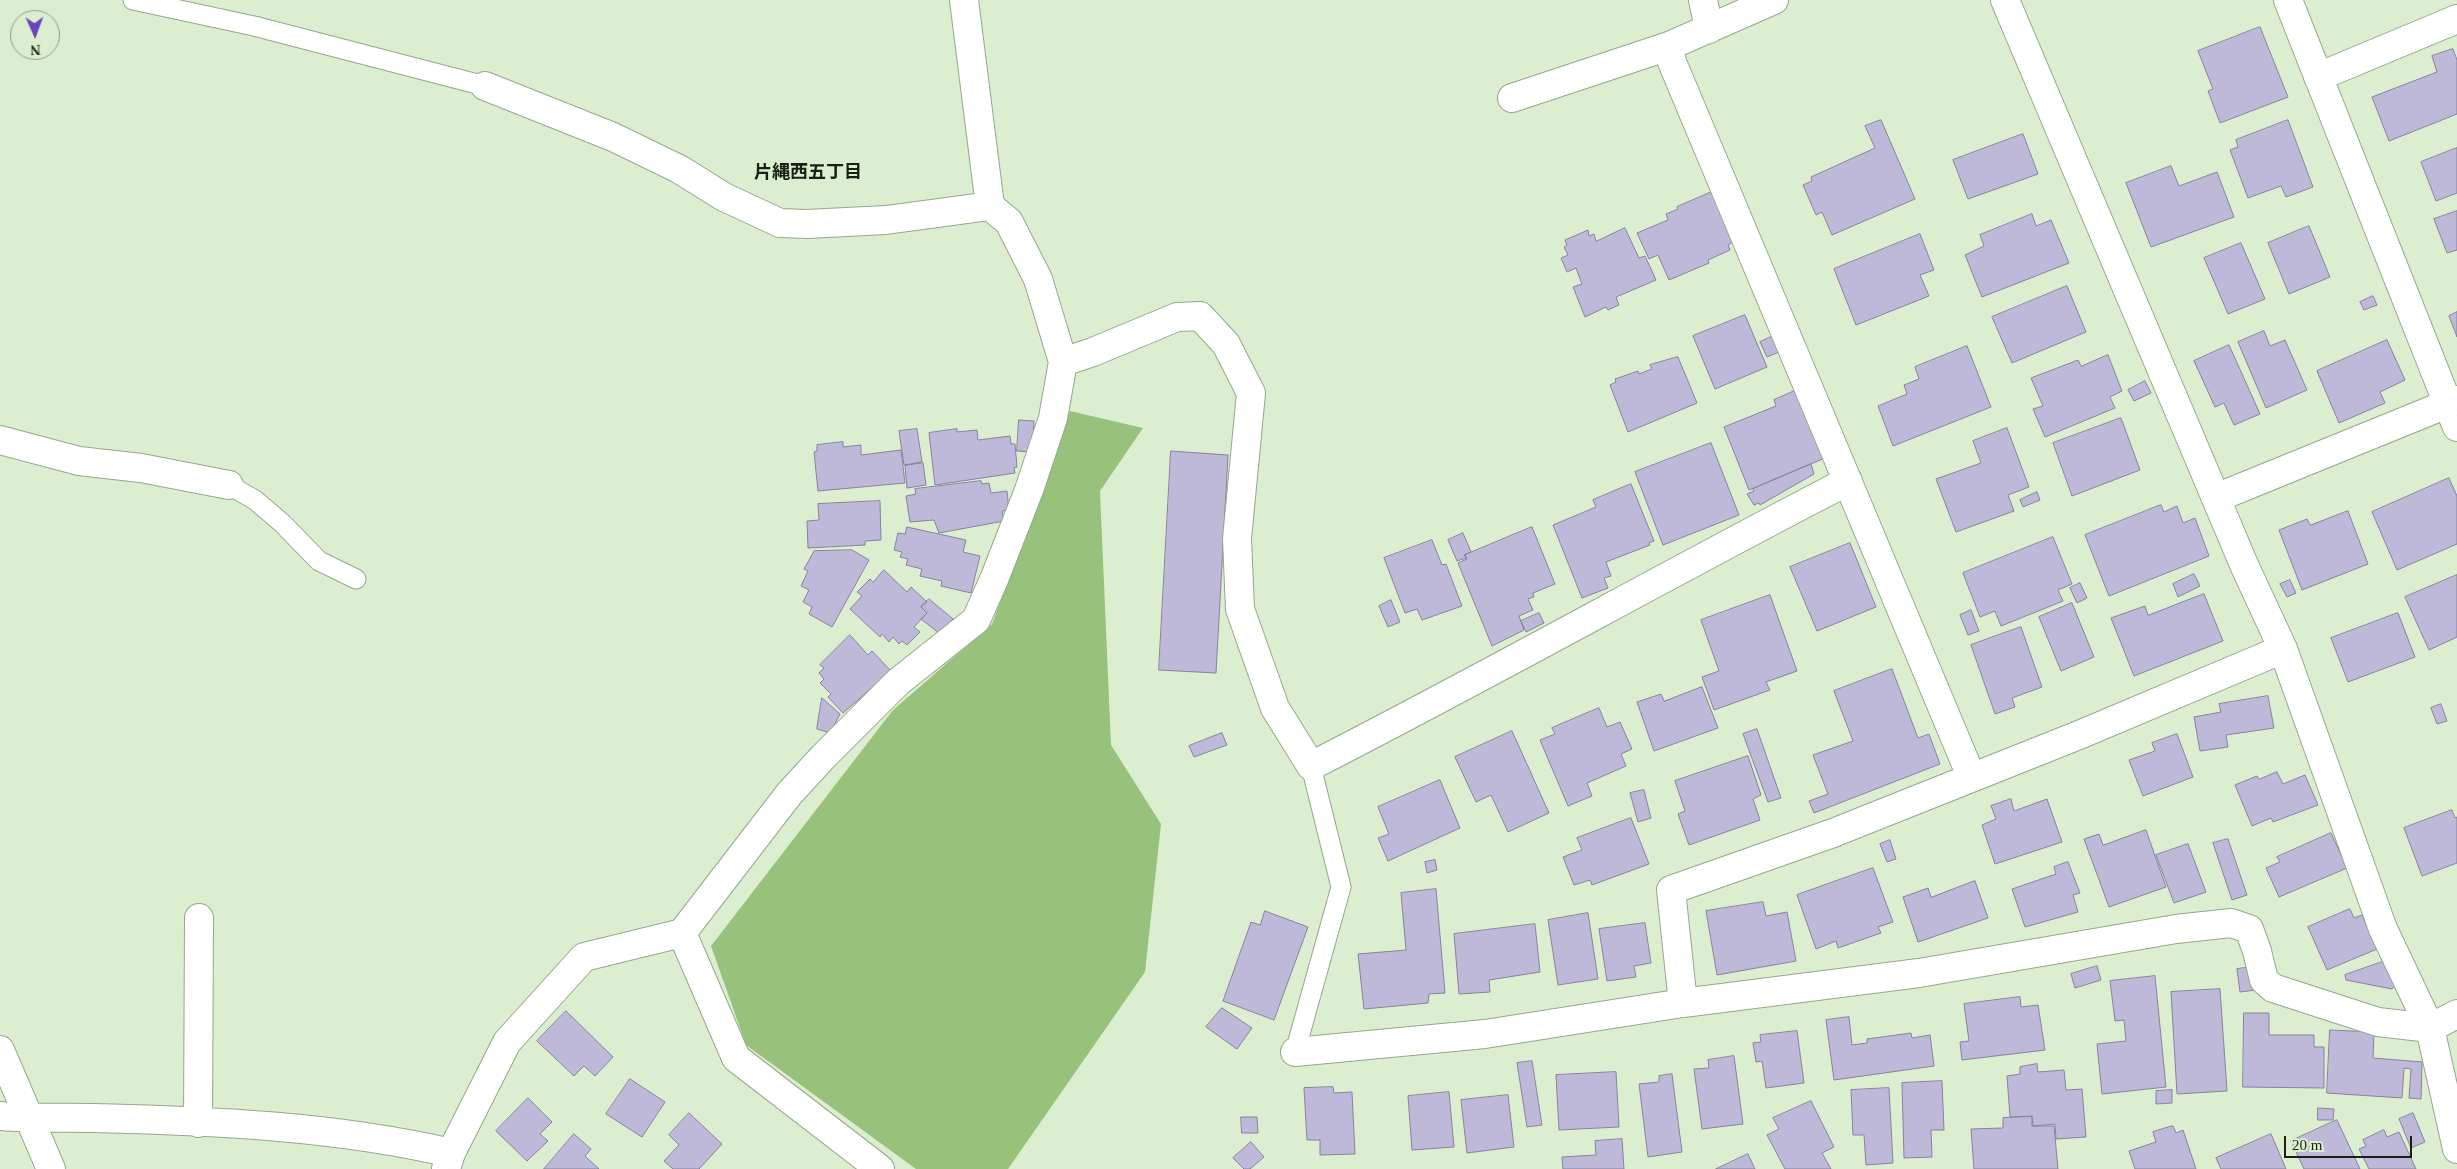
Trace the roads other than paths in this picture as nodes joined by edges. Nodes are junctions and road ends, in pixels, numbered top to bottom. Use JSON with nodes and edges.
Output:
{"nodes":[{"id":1,"x":133,"y":0,"type":"edge"},
{"id":2,"x":964,"y":0,"type":"edge"},
{"id":3,"x":1702,"y":0,"type":"edge"},
{"id":4,"x":1774,"y":0,"type":"edge"},
{"id":5,"x":2005,"y":0,"type":"edge"},
{"id":6,"x":2288,"y":0,"type":"edge"},
{"id":7,"x":2457,"y":19,"type":"edge"},
{"id":8,"x":1709,"y":29,"type":"junction"},
{"id":9,"x":1669,"y":46,"type":"junction"},
{"id":10,"x":2318,"y":77,"type":"junction"},
{"id":11,"x":485,"y":86,"type":"joint"},
{"id":12,"x":1512,"y":98,"type":"dead end"},
{"id":13,"x":990,"y":206,"type":"junction"},
{"id":14,"x":1063,"y":362,"type":"junction"},
{"id":15,"x":2454,"y":410,"type":"edge"},
{"id":16,"x":0,"y":440,"type":"edge"},
{"id":17,"x":1848,"y":481,"type":"junction"},
{"id":18,"x":229,"y":485,"type":"joint"},
{"id":19,"x":2216,"y":498,"type":"junction"},
{"id":20,"x":356,"y":579,"type":"dead end"},
{"id":21,"x":2283,"y":649,"type":"junction"},
{"id":22,"x":1311,"y":766,"type":"junction"},
{"id":23,"x":1971,"y":776,"type":"junction"},
{"id":24,"x":199,"y":918,"type":"dead end"},
{"id":25,"x":682,"y":933,"type":"junction"},
{"id":26,"x":1683,"y":1003,"type":"junction"},
{"id":27,"x":2457,"y":1014,"type":"edge"},
{"id":28,"x":2430,"y":1028,"type":"junction"},
{"id":29,"x":0,"y":1050,"type":"edge"},
{"id":30,"x":1295,"y":1052,"type":"joint"},
{"id":31,"x":0,"y":1116,"type":"edge"},
{"id":32,"x":29,"y":1118,"type":"junction"},
{"id":33,"x":198,"y":1122,"type":"junction"},
{"id":34,"x":2457,"y":1149,"type":"edge"},
{"id":35,"x":449,"y":1161,"type":"edge"},
{"id":36,"x":51,"y":1169,"type":"edge"},
{"id":37,"x":880,"y":1169,"type":"edge"}],
"edges":[{"from":1,"to":11,"type":"lane"},
{"from":2,"to":13,"type":"street"},
{"from":3,"to":8,"type":"street"},
{"from":4,"to":8,"type":"street"},
{"from":5,"to":19,"type":"street"},
{"from":6,"to":10,"type":"street"},
{"from":7,"to":10,"type":"street"},
{"from":8,"to":9,"type":"street"},
{"from":9,"to":12,"type":"street"},
{"from":9,"to":17,"type":"street"},
{"from":10,"to":15,"type":"street"},
{"from":11,"to":13,"type":"street"},
{"from":13,"to":14,"type":"street"},
{"from":14,"to":22,"type":"street"},
{"from":14,"to":25,"type":"street"},
{"from":15,"to":19,"type":"street"},
{"from":16,"to":18,"type":"street"},
{"from":17,"to":22,"type":"street"},
{"from":17,"to":23,"type":"street"},
{"from":18,"to":20,"type":"lane"},
{"from":19,"to":21,"type":"street"},
{"from":21,"to":23,"type":"street"},
{"from":21,"to":28,"type":"street"},
{"from":22,"to":30,"type":"lane"},
{"from":23,"to":26,"type":"street"},
{"from":24,"to":33,"type":"street"},
{"from":25,"to":35,"type":"street"},
{"from":25,"to":37,"type":"street"},
{"from":26,"to":28,"type":"street"},
{"from":26,"to":30,"type":"street"},
{"from":27,"to":28,"type":"street"},
{"from":28,"to":34,"type":"street"},
{"from":29,"to":32,"type":"street"},
{"from":31,"to":32,"type":"street"},
{"from":32,"to":33,"type":"street"},
{"from":32,"to":36,"type":"street"},
{"from":33,"to":35,"type":"street"}]}
